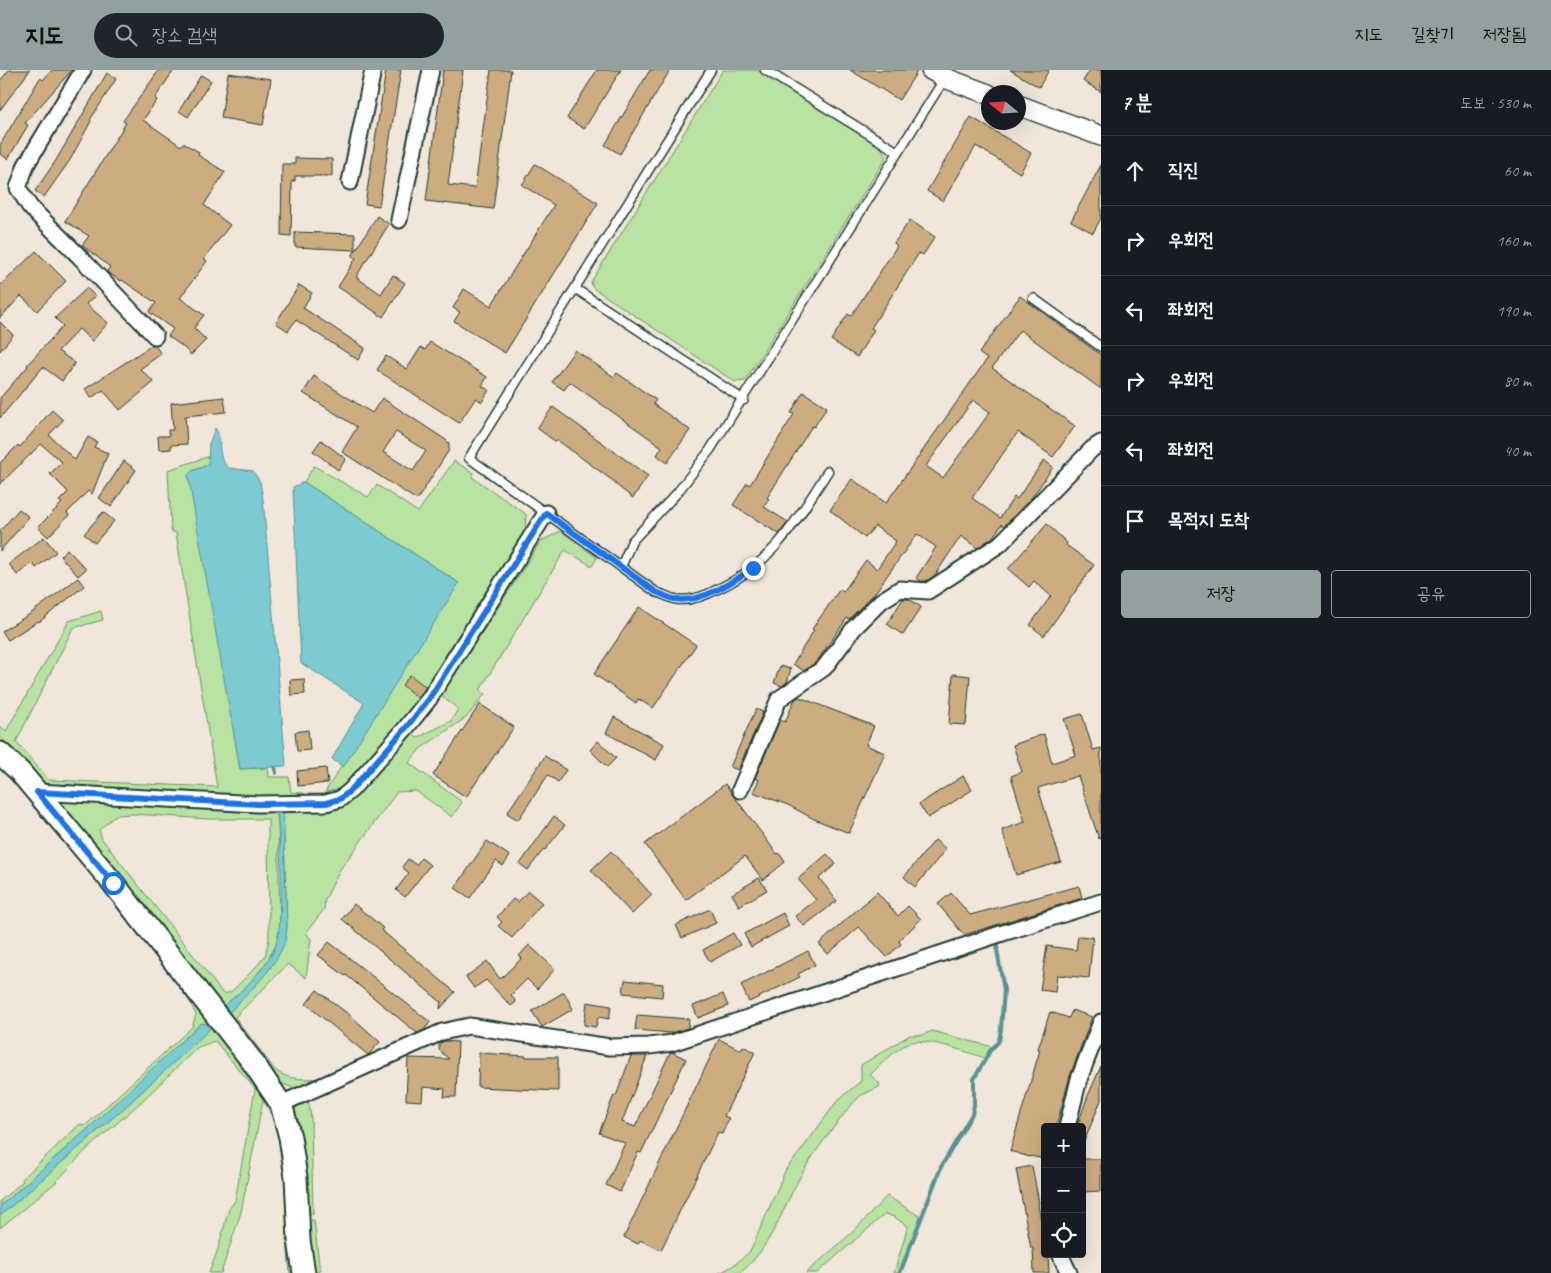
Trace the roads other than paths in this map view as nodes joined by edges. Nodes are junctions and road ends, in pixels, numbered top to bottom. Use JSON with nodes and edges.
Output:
{"nodes":[{"id":1,"x":83,"y":70,"type":"edge"},
{"id":2,"x":373,"y":70,"type":"edge"},
{"id":3,"x":431,"y":70,"type":"edge"},
{"id":4,"x":711,"y":70,"type":"edge"},
{"id":5,"x":764,"y":70,"type":"edge"},
{"id":6,"x":938,"y":74,"type":"edge"},
{"id":7,"x":981,"y":91,"type":"edge"},
{"id":8,"x":1026,"y":108,"type":"edge"},
{"id":9,"x":1101,"y":136,"type":"edge"},
{"id":10,"x":898,"y":152,"type":"junction"},
{"id":11,"x":350,"y":182,"type":"dead end"},
{"id":12,"x":399,"y":220,"type":"dead end"},
{"id":13,"x":576,"y":289,"type":"junction"},
{"id":14,"x":1033,"y":298,"type":"dead end"},
{"id":15,"x":155,"y":336,"type":"dead end"},
{"id":16,"x":1101,"y":347,"type":"edge"},
{"id":17,"x":744,"y":400,"type":"junction"},
{"id":18,"x":1101,"y":443,"type":"edge"},
{"id":19,"x":828,"y":472,"type":"dead end"},
{"id":20,"x":546,"y":513,"type":"junction"},
{"id":21,"x":621,"y":567,"type":"junction"},
{"id":22,"x":0,"y":752,"type":"edge"},
{"id":23,"x":740,"y":790,"type":"dead end"},
{"id":24,"x":37,"y":792,"type":"junction"},
{"id":25,"x":1101,"y":902,"type":"edge"},
{"id":26,"x":1101,"y":1022,"type":"edge"},
{"id":27,"x":281,"y":1104,"type":"junction"},
{"id":28,"x":1067,"y":1123,"type":"edge"},
{"id":29,"x":1062,"y":1258,"type":"edge"},
{"id":30,"x":304,"y":1273,"type":"edge"},
{"id":31,"x":1069,"y":1273,"type":"edge"}],
"edges":[{"from":1,"to":15,"type":"street"},
{"from":2,"to":11,"type":"street"},
{"from":3,"to":12,"type":"street"},
{"from":4,"to":13,"type":"lane"},
{"from":5,"to":10,"type":"lane"},
{"from":6,"to":7,"type":"street"},
{"from":6,"to":10,"type":"lane"},
{"from":8,"to":9,"type":"street"},
{"from":10,"to":17,"type":"lane"},
{"from":13,"to":17,"type":"lane"},
{"from":13,"to":20,"type":"lane"},
{"from":14,"to":16,"type":"lane"},
{"from":17,"to":21,"type":"lane"},
{"from":18,"to":23,"type":"street"},
{"from":19,"to":21,"type":"lane"},
{"from":20,"to":21,"type":"lane"},
{"from":20,"to":24,"type":"street"},
{"from":22,"to":24,"type":"main road"},
{"from":24,"to":27,"type":"main road"},
{"from":25,"to":27,"type":"street"},
{"from":26,"to":28,"type":"street"},
{"from":27,"to":30,"type":"main road"},
{"from":29,"to":31,"type":"street"}]}
